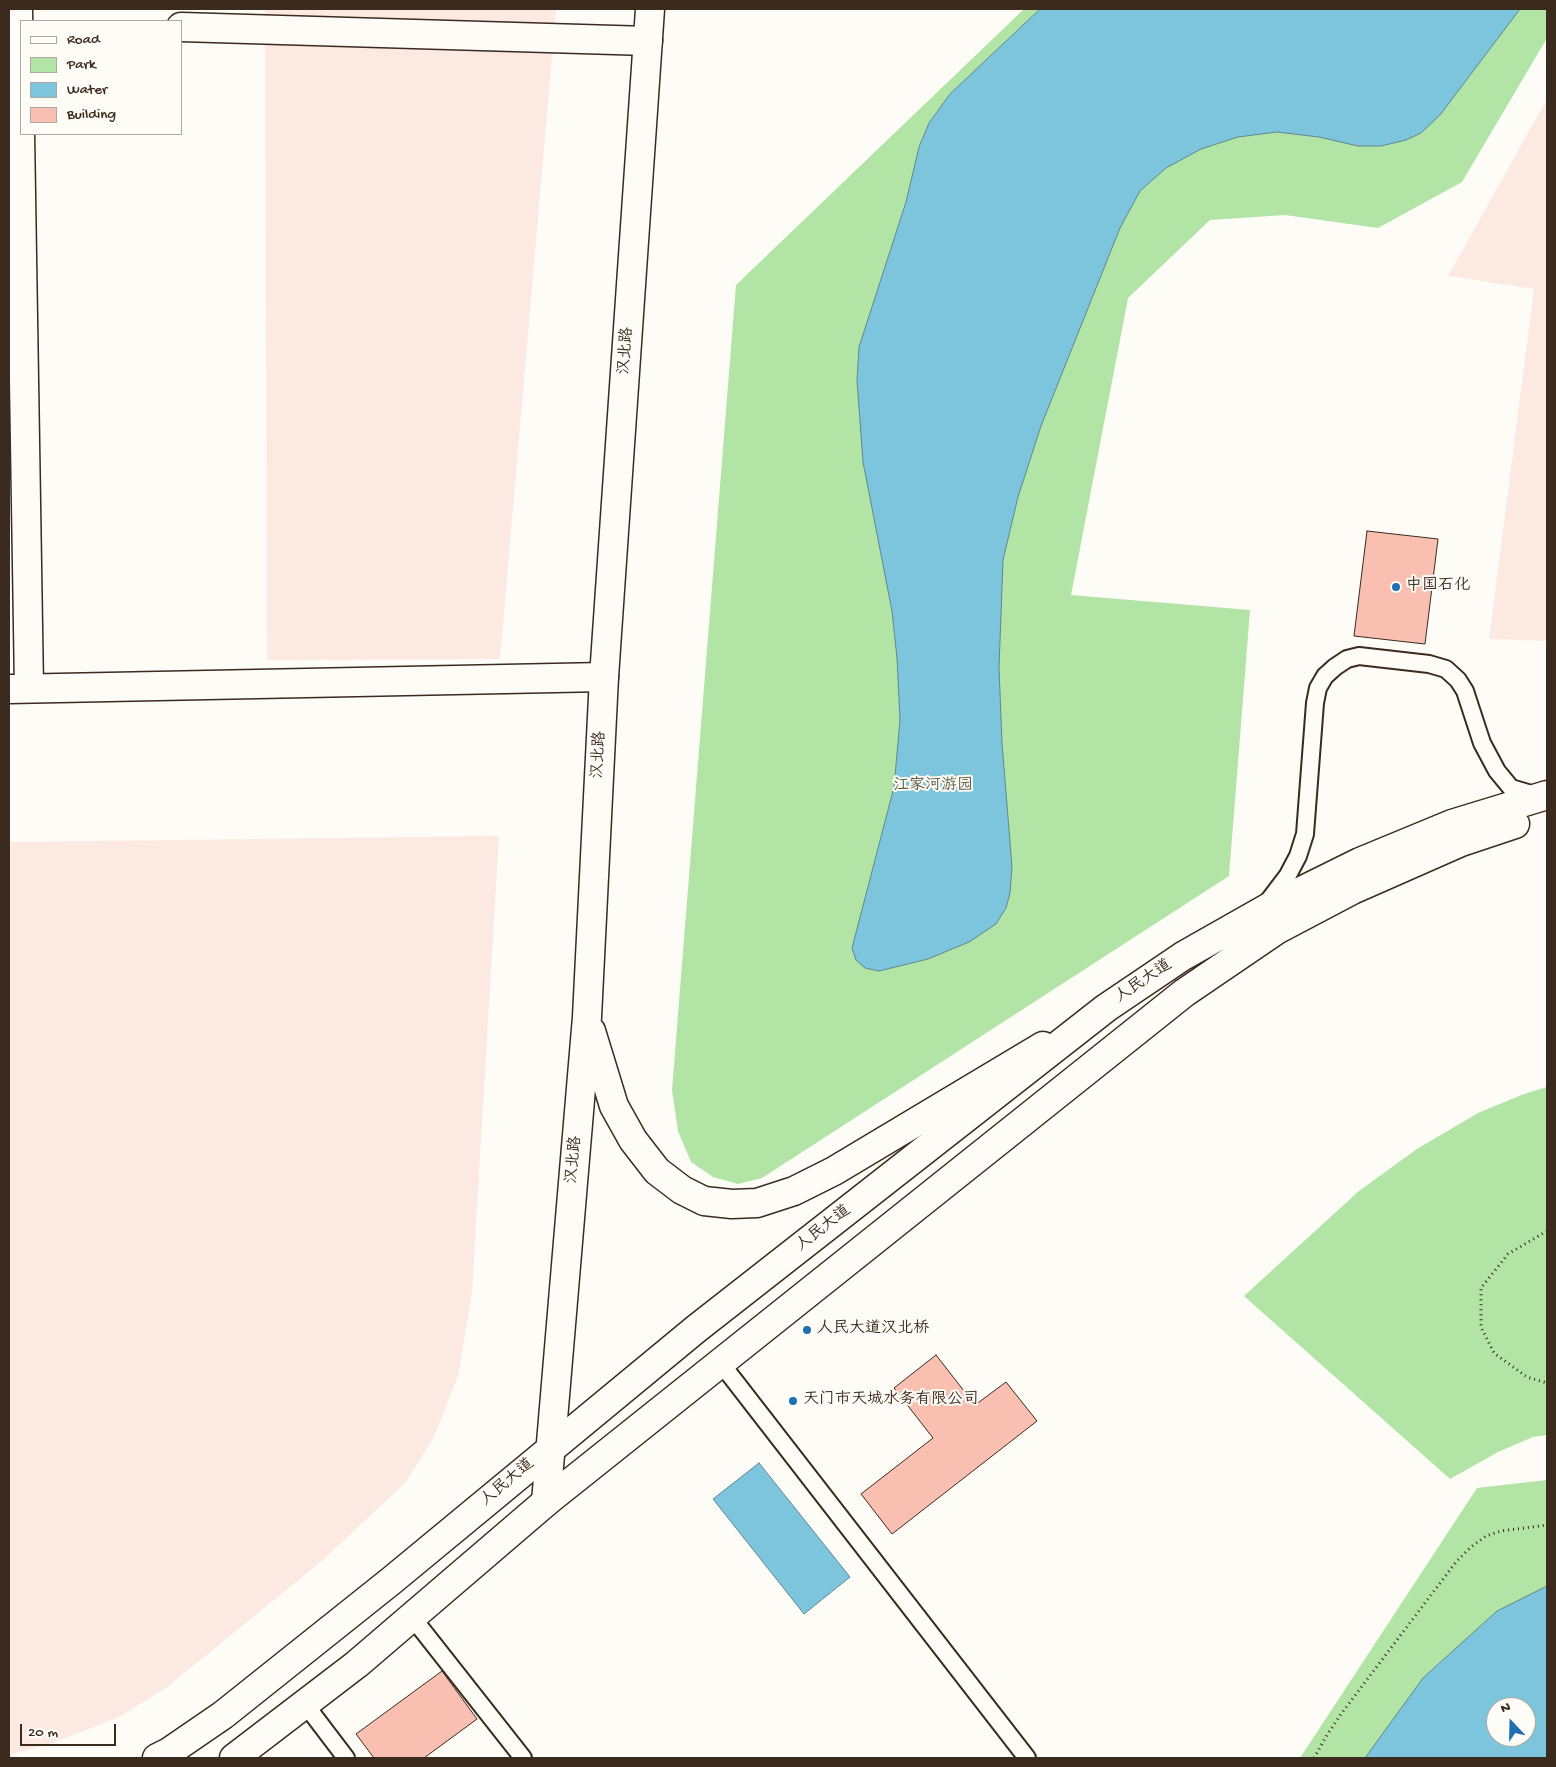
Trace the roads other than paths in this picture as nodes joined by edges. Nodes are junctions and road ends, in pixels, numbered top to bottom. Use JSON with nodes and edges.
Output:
{"nodes":[{"id":1,"x":650,"y":9,"type":"edge"},
{"id":2,"x":16,"y":19,"type":"edge"},
{"id":3,"x":182,"y":28,"type":"edge"},
{"id":4,"x":648,"y":41,"type":"junction"},
{"id":5,"x":604,"y":677,"type":"junction"},
{"id":6,"x":19,"y":688,"type":"edge"},
{"id":7,"x":1545,"y":801,"type":"edge"},
{"id":8,"x":1260,"y":912,"type":"junction"},
{"id":9,"x":1106,"y":1008,"type":"junction"},
{"id":10,"x":587,"y":1017,"type":"junction"},
{"id":11,"x":720,"y":1362,"type":"junction"},
{"id":12,"x":549,"y":1449,"type":"junction"},
{"id":13,"x":546,"y":1502,"type":"junction"},
{"id":14,"x":412,"y":1617,"type":"junction"},
{"id":15,"x":305,"y":1704,"type":"junction"},
{"id":16,"x":157,"y":1758,"type":"edge"},
{"id":17,"x":234,"y":1758,"type":"edge"},
{"id":18,"x":346,"y":1758,"type":"edge"},
{"id":19,"x":523,"y":1758,"type":"edge"},
{"id":20,"x":1027,"y":1758,"type":"edge"}],
"edges":[{"from":1,"to":4,"type":"main road","name":"汉北路"},
{"from":2,"to":6,"type":"main road"},
{"from":3,"to":4,"type":"main road"},
{"from":4,"to":5,"type":"main road","name":"汉北路"},
{"from":5,"to":6,"type":"main road"},
{"from":5,"to":10,"type":"main road","name":"汉北路"},
{"from":7,"to":8,"type":"main road","name":"人民大道"},
{"from":7,"to":8,"type":"lane"},
{"from":7,"to":11,"type":"main road","name":"人民大道"},
{"from":8,"to":9,"type":"main road","name":"人民大道"},
{"from":9,"to":10,"type":"main road"},
{"from":9,"to":12,"type":"main road","name":"人民大道"},
{"from":10,"to":12,"type":"main road","name":"汉北路"},
{"from":11,"to":13,"type":"main road","name":"人民大道"},
{"from":11,"to":20,"type":"lane"},
{"from":12,"to":13,"type":"main road","name":"汉北路"},
{"from":12,"to":16,"type":"main road","name":"人民大道"},
{"from":13,"to":14,"type":"main road","name":"人民大道"},
{"from":14,"to":15,"type":"main road","name":"人民大道"},
{"from":14,"to":19,"type":"lane"},
{"from":15,"to":17,"type":"main road","name":"人民大道"},
{"from":15,"to":18,"type":"lane"}]}
